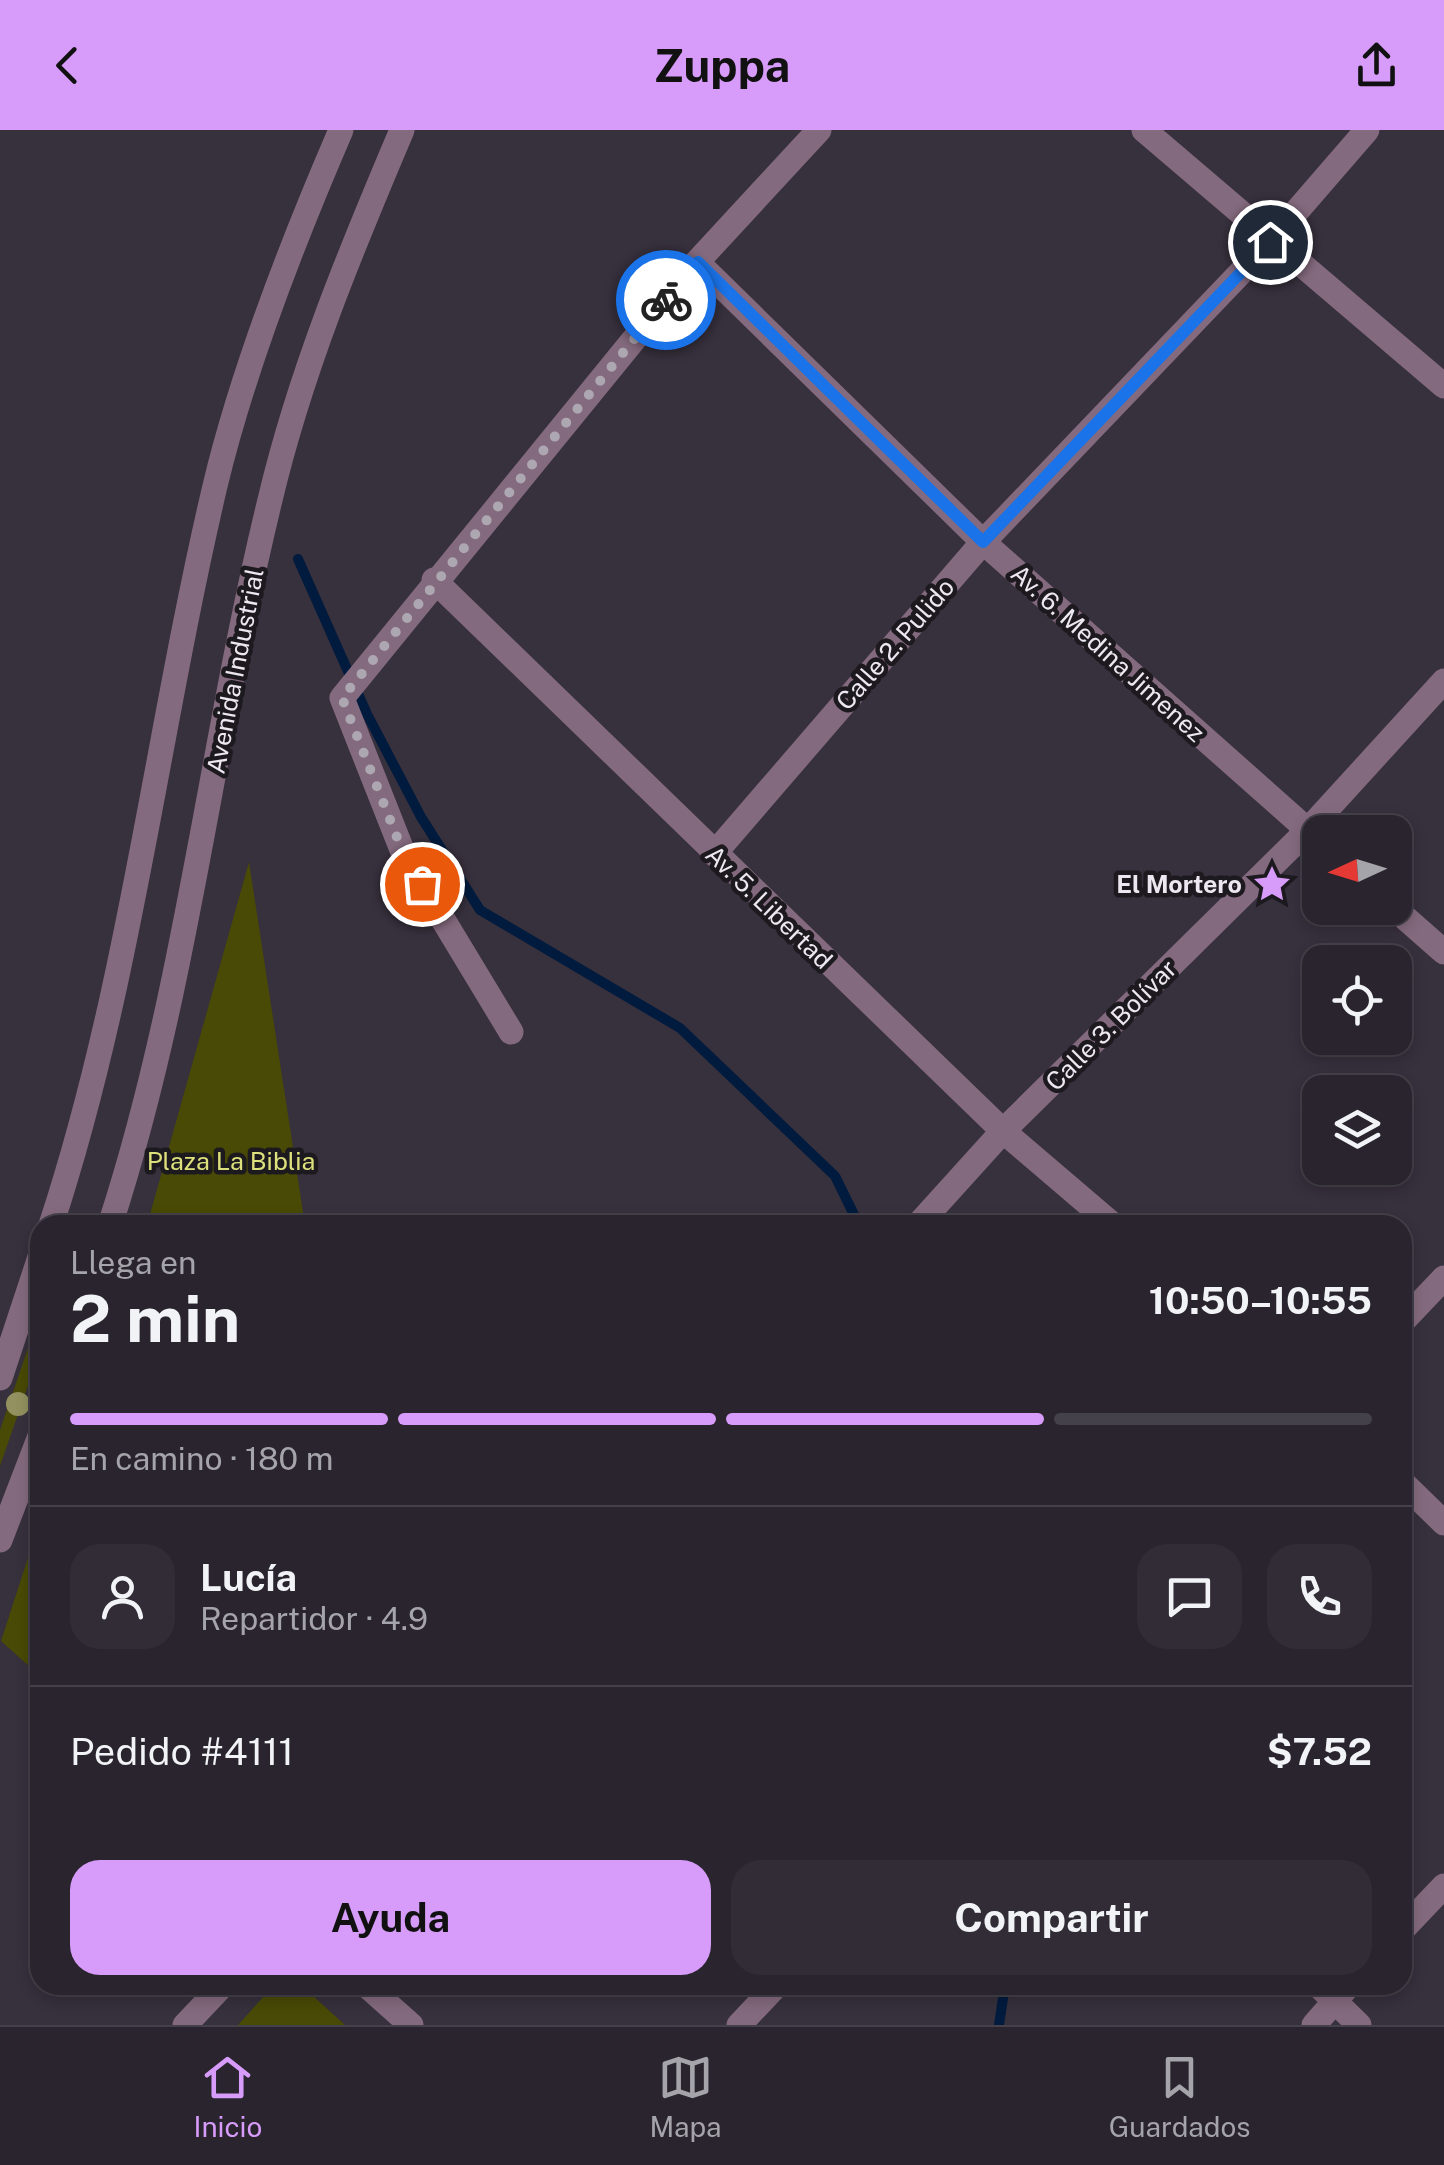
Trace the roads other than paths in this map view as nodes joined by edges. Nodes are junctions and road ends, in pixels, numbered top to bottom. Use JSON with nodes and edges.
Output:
{"nodes":[{"id":1,"x":341,"y":130,"type":"edge"},
{"id":2,"x":402,"y":130,"type":"edge"},
{"id":3,"x":819,"y":130,"type":"edge"},
{"id":4,"x":1144,"y":130,"type":"edge"},
{"id":5,"x":1367,"y":130,"type":"edge"},
{"id":6,"x":1270,"y":242,"type":"junction"},
{"id":7,"x":698,"y":262,"type":"junction"},
{"id":8,"x":1444,"y":386,"type":"edge"},
{"id":9,"x":983,"y":542,"type":"junction"},
{"id":10,"x":434,"y":580,"type":"junction"},
{"id":11,"x":1444,"y":682,"type":"edge"},
{"id":12,"x":1332,"y":815,"type":"edge"},
{"id":13,"x":1302,"y":825,"type":"edge"},
{"id":14,"x":1302,"y":847,"type":"edge"},
{"id":15,"x":714,"y":854,"type":"junction"},
{"id":16,"x":1412,"y":924,"type":"edge"},
{"id":17,"x":1444,"y":952,"type":"edge"},
{"id":18,"x":511,"y":1032,"type":"dead end"},
{"id":19,"x":1003,"y":1132,"type":"junction"},
{"id":20,"x":54,"y":1215,"type":"edge"},
{"id":21,"x":113,"y":1215,"type":"edge"},
{"id":22,"x":927,"y":1215,"type":"edge"},
{"id":23,"x":1102,"y":1215,"type":"edge"},
{"id":24,"x":1444,"y":1278,"type":"edge"},
{"id":25,"x":30,"y":1288,"type":"edge"},
{"id":26,"x":1412,"y":1312,"type":"edge"},
{"id":27,"x":0,"y":1378,"type":"edge"},
{"id":28,"x":30,"y":1462,"type":"edge"},
{"id":29,"x":1412,"y":1492,"type":"edge"},
{"id":30,"x":1444,"y":1524,"type":"edge"},
{"id":31,"x":0,"y":1540,"type":"edge"},
{"id":32,"x":1444,"y":1886,"type":"edge"},
{"id":33,"x":1412,"y":1920,"type":"edge"},
{"id":34,"x":214,"y":1995,"type":"edge"},
{"id":35,"x":377,"y":1995,"type":"edge"},
{"id":36,"x":768,"y":1995,"type":"edge"},
{"id":37,"x":1331,"y":1995,"type":"edge"},
{"id":38,"x":1338,"y":1995,"type":"edge"},
{"id":39,"x":186,"y":2025,"type":"edge"},
{"id":40,"x":411,"y":2025,"type":"edge"},
{"id":41,"x":739,"y":2025,"type":"edge"},
{"id":42,"x":1314,"y":2025,"type":"edge"},
{"id":43,"x":1359,"y":2025,"type":"edge"}],
"edges":[{"from":1,"to":20,"type":"street"},
{"from":2,"to":21,"type":"street","name":"Avenida Industrial"},
{"from":3,"to":7,"type":"street"},
{"from":4,"to":6,"type":"street"},
{"from":5,"to":6,"type":"street","name":"Calle 2. Pulido"},
{"from":6,"to":8,"type":"street"},
{"from":6,"to":9,"type":"street","name":"Calle 2. Pulido"},
{"from":7,"to":9,"type":"street","name":"Av. 6. Medina Jimenez"},
{"from":7,"to":10,"type":"street"},
{"from":9,"to":13,"type":"street","name":"Av. 6. Medina Jimenez"},
{"from":9,"to":15,"type":"street","name":"Calle 2. Pulido"},
{"from":10,"to":15,"type":"street","name":"Av. 5. Libertad"},
{"from":10,"to":18,"type":"street"},
{"from":11,"to":12,"type":"street","name":"Calle 3. Bolívar"},
{"from":14,"to":19,"type":"street","name":"Calle 3. Bolívar"},
{"from":15,"to":19,"type":"street","name":"Av. 5. Libertad"},
{"from":16,"to":17,"type":"street"},
{"from":19,"to":22,"type":"street","name":"Calle 3. Bolívar"},
{"from":19,"to":23,"type":"street","name":"Av. 5. Libertad"},
{"from":24,"to":26,"type":"street"},
{"from":25,"to":27,"type":"street"},
{"from":28,"to":31,"type":"street"},
{"from":29,"to":30,"type":"street"},
{"from":32,"to":33,"type":"street"},
{"from":34,"to":39,"type":"street"},
{"from":35,"to":40,"type":"street"},
{"from":36,"to":41,"type":"street"},
{"from":37,"to":42,"type":"street"},
{"from":38,"to":43,"type":"street"}]}
